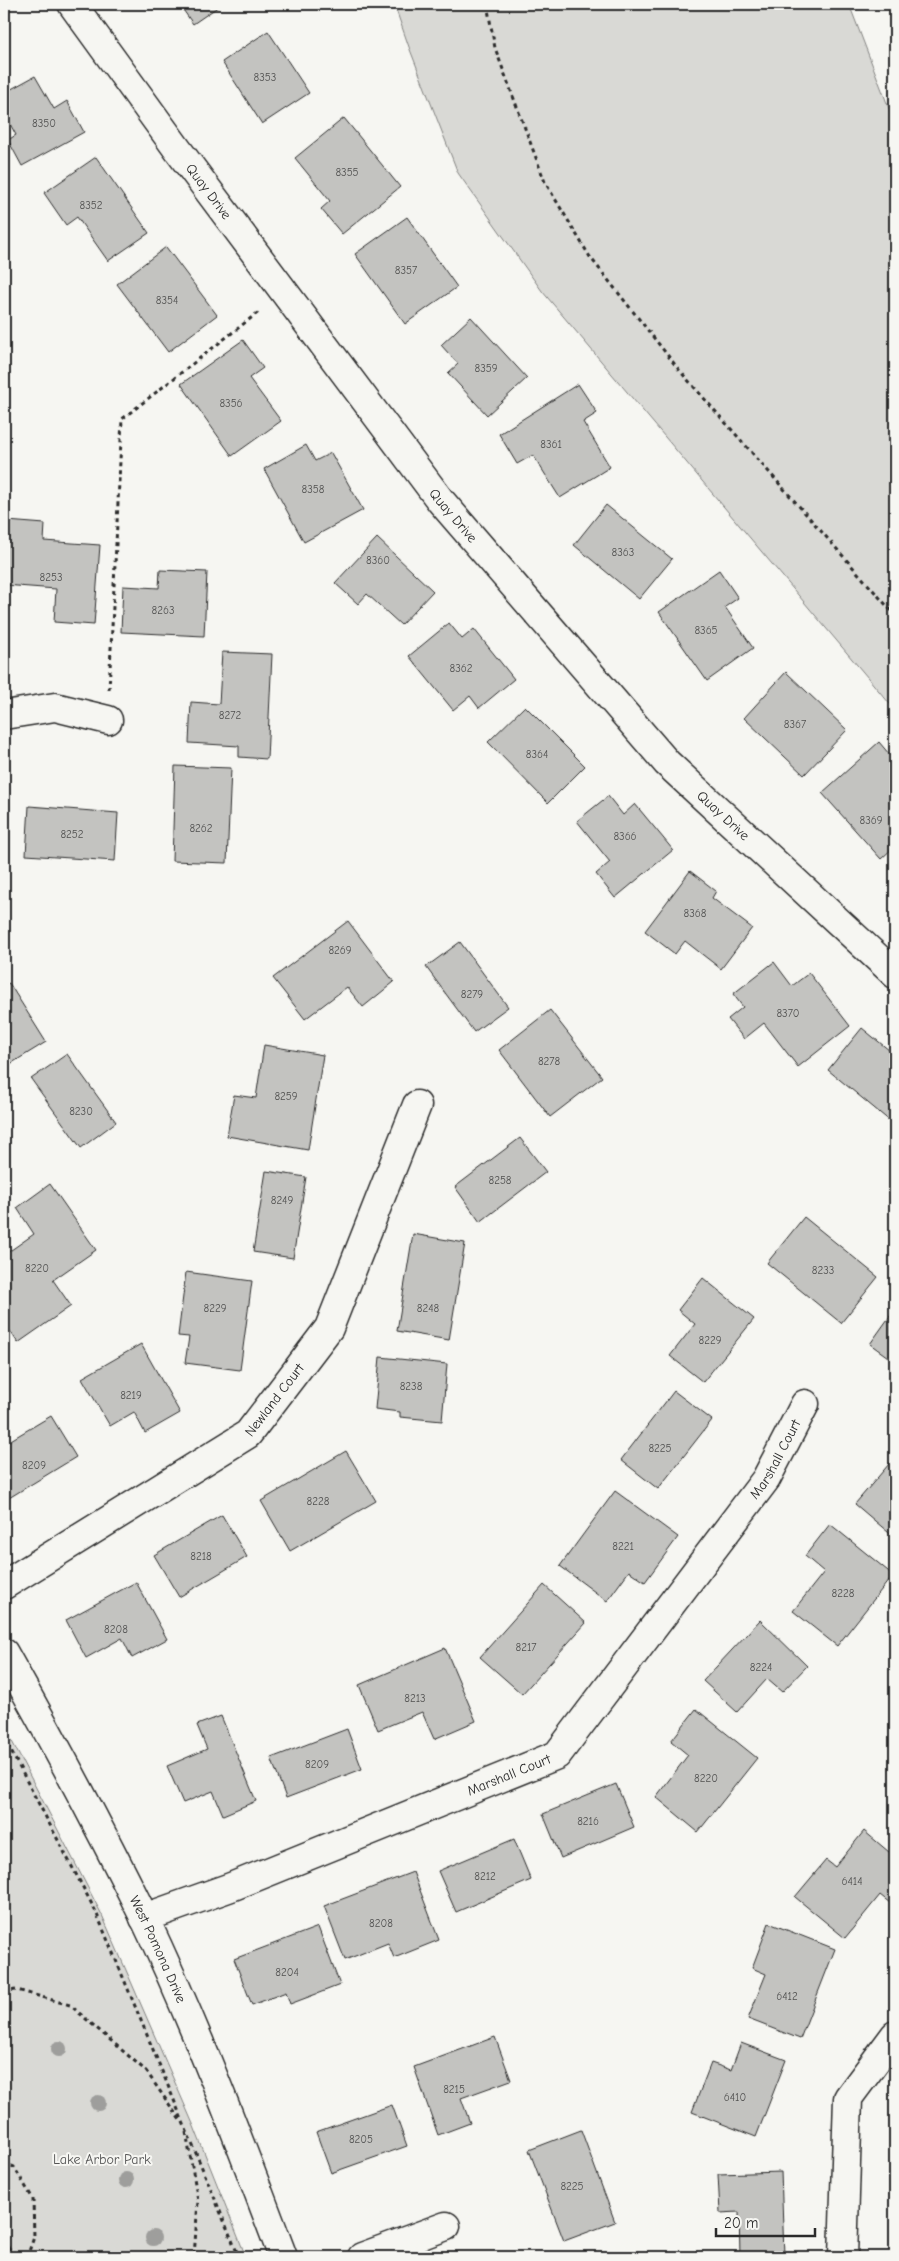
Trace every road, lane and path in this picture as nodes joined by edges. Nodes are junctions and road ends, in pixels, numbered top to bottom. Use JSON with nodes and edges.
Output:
{"nodes":[{"id":1,"x":72,"y":4,"type":"edge"},
{"id":2,"x":487,"y":4,"type":"edge"},
{"id":3,"x":284,"y":292,"type":"junction"},
{"id":4,"x":895,"y":615,"type":"edge"},
{"id":5,"x":4,"y":715,"type":"edge"},
{"id":6,"x":108,"y":720,"type":"joint"},
{"id":7,"x":895,"y":974,"type":"edge"},
{"id":8,"x":417,"y":1105,"type":"dead end"},
{"id":9,"x":805,"y":1404,"type":"dead end"},
{"id":10,"x":4,"y":1585,"type":"edge"},
{"id":11,"x":4,"y":1653,"type":"edge"},
{"id":12,"x":4,"y":1738,"type":"edge"},
{"id":13,"x":144,"y":1918,"type":"junction"},
{"id":14,"x":4,"y":1991,"type":"edge"},
{"id":15,"x":895,"y":2035,"type":"edge"},
{"id":16,"x":184,"y":2126,"type":"junction"},
{"id":17,"x":4,"y":2163,"type":"edge"},
{"id":18,"x":446,"y":2226,"type":"dead end"},
{"id":19,"x":4,"y":2239,"type":"edge"},
{"id":20,"x":14,"y":2257,"type":"edge"},
{"id":21,"x":27,"y":2257,"type":"edge"},
{"id":22,"x":194,"y":2257,"type":"edge"},
{"id":23,"x":239,"y":2257,"type":"edge"},
{"id":24,"x":283,"y":2257,"type":"edge"},
{"id":25,"x":362,"y":2257,"type":"edge"},
{"id":26,"x":843,"y":2257,"type":"edge"}],
"edges":[{"from":1,"to":3,"type":"street","name":"Quay Drive"},
{"from":2,"to":4,"type":"path"},
{"from":3,"to":6,"type":"path"},
{"from":3,"to":7,"type":"street","name":"Quay Drive"},
{"from":5,"to":6,"type":"street"},
{"from":8,"to":10,"type":"street","name":"Newland Court"},
{"from":9,"to":13,"type":"street","name":"Marshall Court"},
{"from":11,"to":13,"type":"street","name":"West Pomona Drive"},
{"from":12,"to":16,"type":"path"},
{"from":13,"to":24,"type":"street","name":"West Pomona Drive"},
{"from":14,"to":16,"type":"path"},
{"from":15,"to":26,"type":"street"},
{"from":16,"to":22,"type":"path"},
{"from":16,"to":23,"type":"path"},
{"from":17,"to":21,"type":"path"},
{"from":18,"to":25,"type":"street"},
{"from":19,"to":20,"type":"path"}]}
